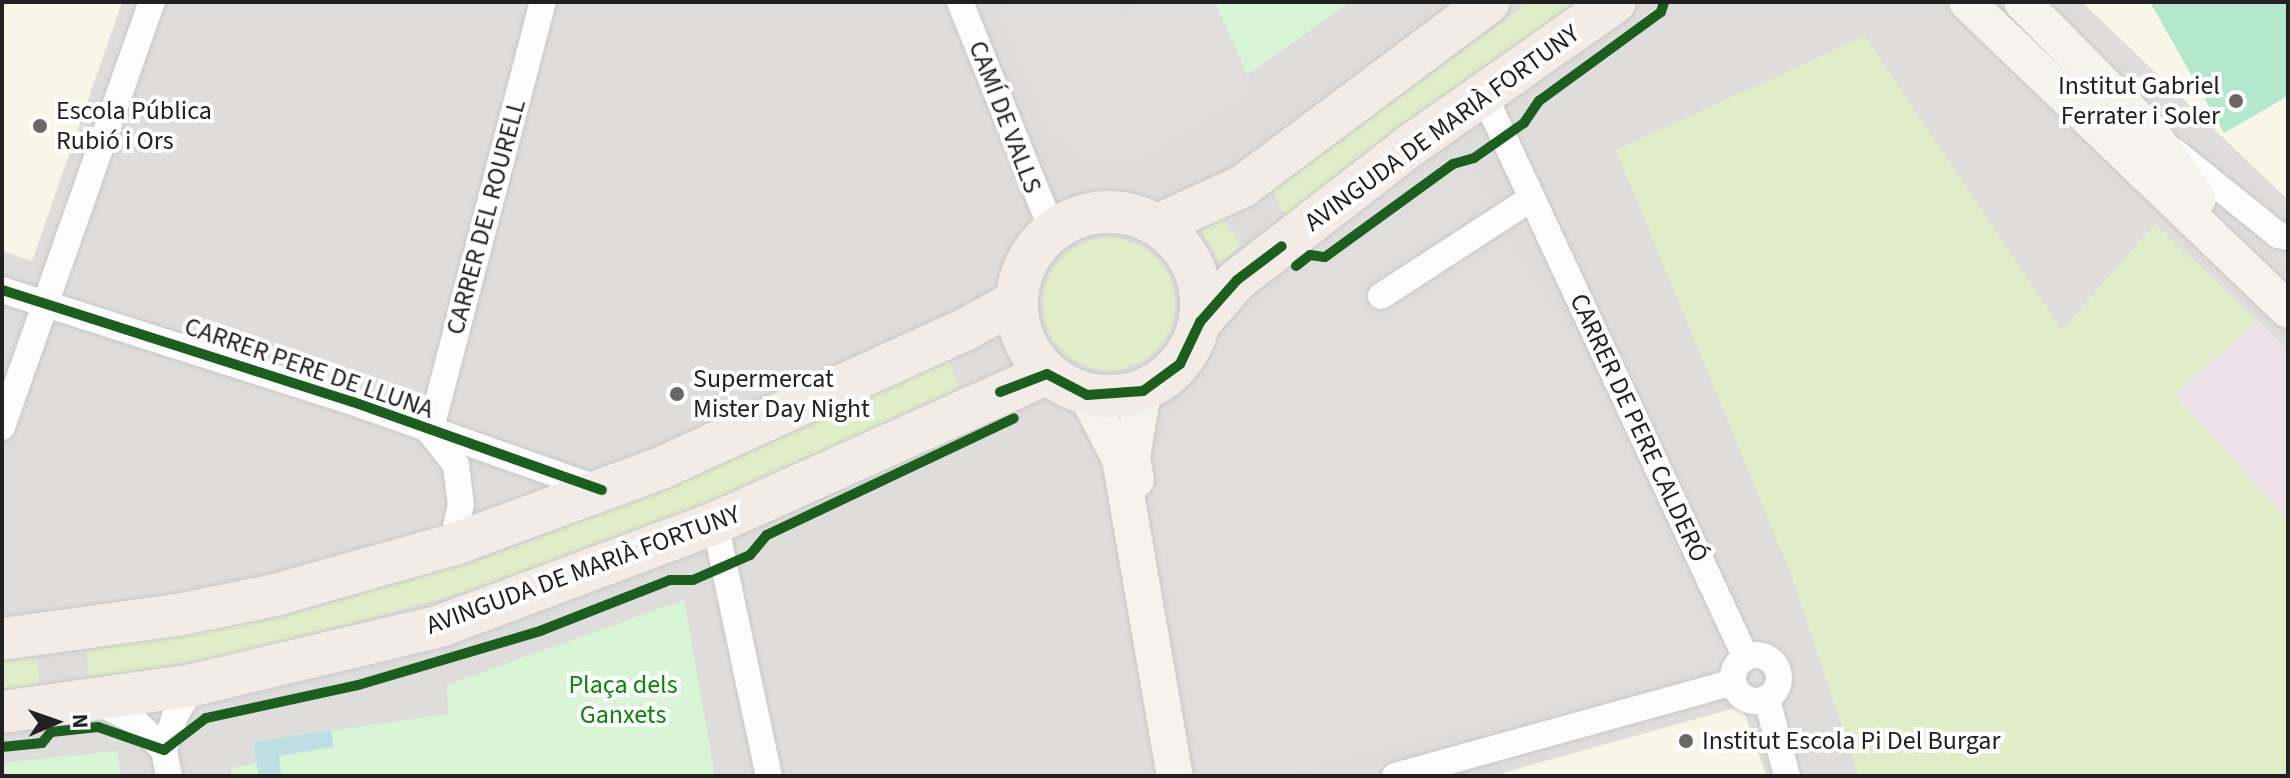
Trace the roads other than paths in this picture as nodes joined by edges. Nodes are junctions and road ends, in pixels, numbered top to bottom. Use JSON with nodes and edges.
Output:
{"nodes":[{"id":1,"x":152,"y":2,"type":"edge"},
{"id":2,"x":543,"y":2,"type":"edge"},
{"id":3,"x":960,"y":2,"type":"edge"},
{"id":4,"x":1489,"y":2,"type":"edge"},
{"id":5,"x":1615,"y":2,"type":"edge"},
{"id":6,"x":1967,"y":2,"type":"edge"},
{"id":7,"x":2022,"y":2,"type":"edge"},
{"id":8,"x":1484,"y":95,"type":"junction"},
{"id":9,"x":2150,"y":131,"type":"junction"},
{"id":10,"x":1532,"y":198,"type":"junction"},
{"id":11,"x":1158,"y":225,"type":"junction"},
{"id":12,"x":1052,"y":230,"type":"junction"},
{"id":13,"x":2288,"y":237,"type":"edge"},
{"id":14,"x":2249,"y":273,"type":"junction"},
{"id":15,"x":2,"y":290,"type":"edge"},
{"id":16,"x":1381,"y":296,"type":"dead end"},
{"id":17,"x":1015,"y":302,"type":"junction"},
{"id":18,"x":46,"y":305,"type":"junction"},
{"id":19,"x":2288,"y":310,"type":"edge"},
{"id":20,"x":1200,"y":322,"type":"junction"},
{"id":21,"x":1047,"y":374,"type":"junction"},
{"id":22,"x":1143,"y":391,"type":"junction"},
{"id":23,"x":1087,"y":395,"type":"junction"},
{"id":24,"x":2,"y":427,"type":"edge"},
{"id":25,"x":430,"y":432,"type":"junction"},
{"id":26,"x":1126,"y":458,"type":"junction"},
{"id":27,"x":602,"y":490,"type":"junction"},
{"id":28,"x":715,"y":523,"type":"junction"},
{"id":29,"x":452,"y":545,"type":"junction"},
{"id":30,"x":2,"y":639,"type":"edge"},
{"id":31,"x":1746,"y":658,"type":"junction"},
{"id":32,"x":1733,"y":682,"type":"junction"},
{"id":33,"x":193,"y":685,"type":"junction"},
{"id":34,"x":1767,"y":699,"type":"junction"},
{"id":35,"x":94,"y":700,"type":"junction"},
{"id":36,"x":2,"y":712,"type":"edge"},
{"id":37,"x":166,"y":763,"type":"edge"},
{"id":38,"x":769,"y":776,"type":"edge"},
{"id":39,"x":1175,"y":776,"type":"edge"},
{"id":40,"x":1191,"y":776,"type":"edge"},
{"id":41,"x":1395,"y":776,"type":"edge"},
{"id":42,"x":1787,"y":776,"type":"edge"}],
"edges":[{"from":1,"to":18,"type":"street"},
{"from":2,"to":25,"type":"street","name":"CARRER DEL ROURELL"},
{"from":3,"to":12,"type":"street","name":"CAMÍ DE VALLS"},
{"from":4,"to":11,"type":"main road"},
{"from":5,"to":8,"type":"main road","name":"AVINGUDA DE MARIÀ FORTUNY"},
{"from":6,"to":14,"type":"street"},
{"from":7,"to":9,"type":"street"},
{"from":8,"to":10,"type":"street","name":"CARRER DE PERE CALDERÓ"},
{"from":8,"to":20,"type":"main road","name":"AVINGUDA DE MARIÀ FORTUNY"},
{"from":9,"to":13,"type":"street"},
{"from":9,"to":14,"type":"street"},
{"from":10,"to":16,"type":"street"},
{"from":10,"to":31,"type":"street","name":"CARRER DE PERE CALDERÓ"},
{"from":11,"to":12,"type":"main road"},
{"from":11,"to":20,"type":"main road"},
{"from":12,"to":17,"type":"main road"},
{"from":14,"to":19,"type":"street"},
{"from":15,"to":18,"type":"street","name":"CARRER PERE DE LLUNA"},
{"from":17,"to":21,"type":"main road"},
{"from":17,"to":27,"type":"main road"},
{"from":18,"to":24,"type":"street"},
{"from":18,"to":25,"type":"street","name":"CARRER PERE DE LLUNA"},
{"from":20,"to":22,"type":"main road"},
{"from":21,"to":23,"type":"main road"},
{"from":21,"to":28,"type":"main road","name":"AVINGUDA DE MARIÀ FORTUNY"},
{"from":22,"to":23,"type":"main road"},
{"from":22,"to":26,"type":"street"},
{"from":23,"to":26,"type":"street"},
{"from":25,"to":27,"type":"street","name":"CARRER PERE DE LLUNA"},
{"from":25,"to":29,"type":"street","name":"CARRER PERE DE LLUNA"},
{"from":26,"to":39,"type":"street"},
{"from":26,"to":40,"type":"street"},
{"from":27,"to":29,"type":"main road"},
{"from":28,"to":33,"type":"main road","name":"AVINGUDA DE MARIÀ FORTUNY"},
{"from":28,"to":38,"type":"street"},
{"from":29,"to":30,"type":"main road"},
{"from":31,"to":32,"type":"street"},
{"from":31,"to":34,"type":"street"},
{"from":32,"to":34,"type":"street"},
{"from":32,"to":41,"type":"street"},
{"from":33,"to":35,"type":"main road","name":"AVINGUDA DE MARIÀ FORTUNY"},
{"from":33,"to":37,"type":"street"},
{"from":34,"to":42,"type":"street"},
{"from":35,"to":36,"type":"main road","name":"AVINGUDA DE MARIÀ FORTUNY"},
{"from":35,"to":37,"type":"street"}]}
